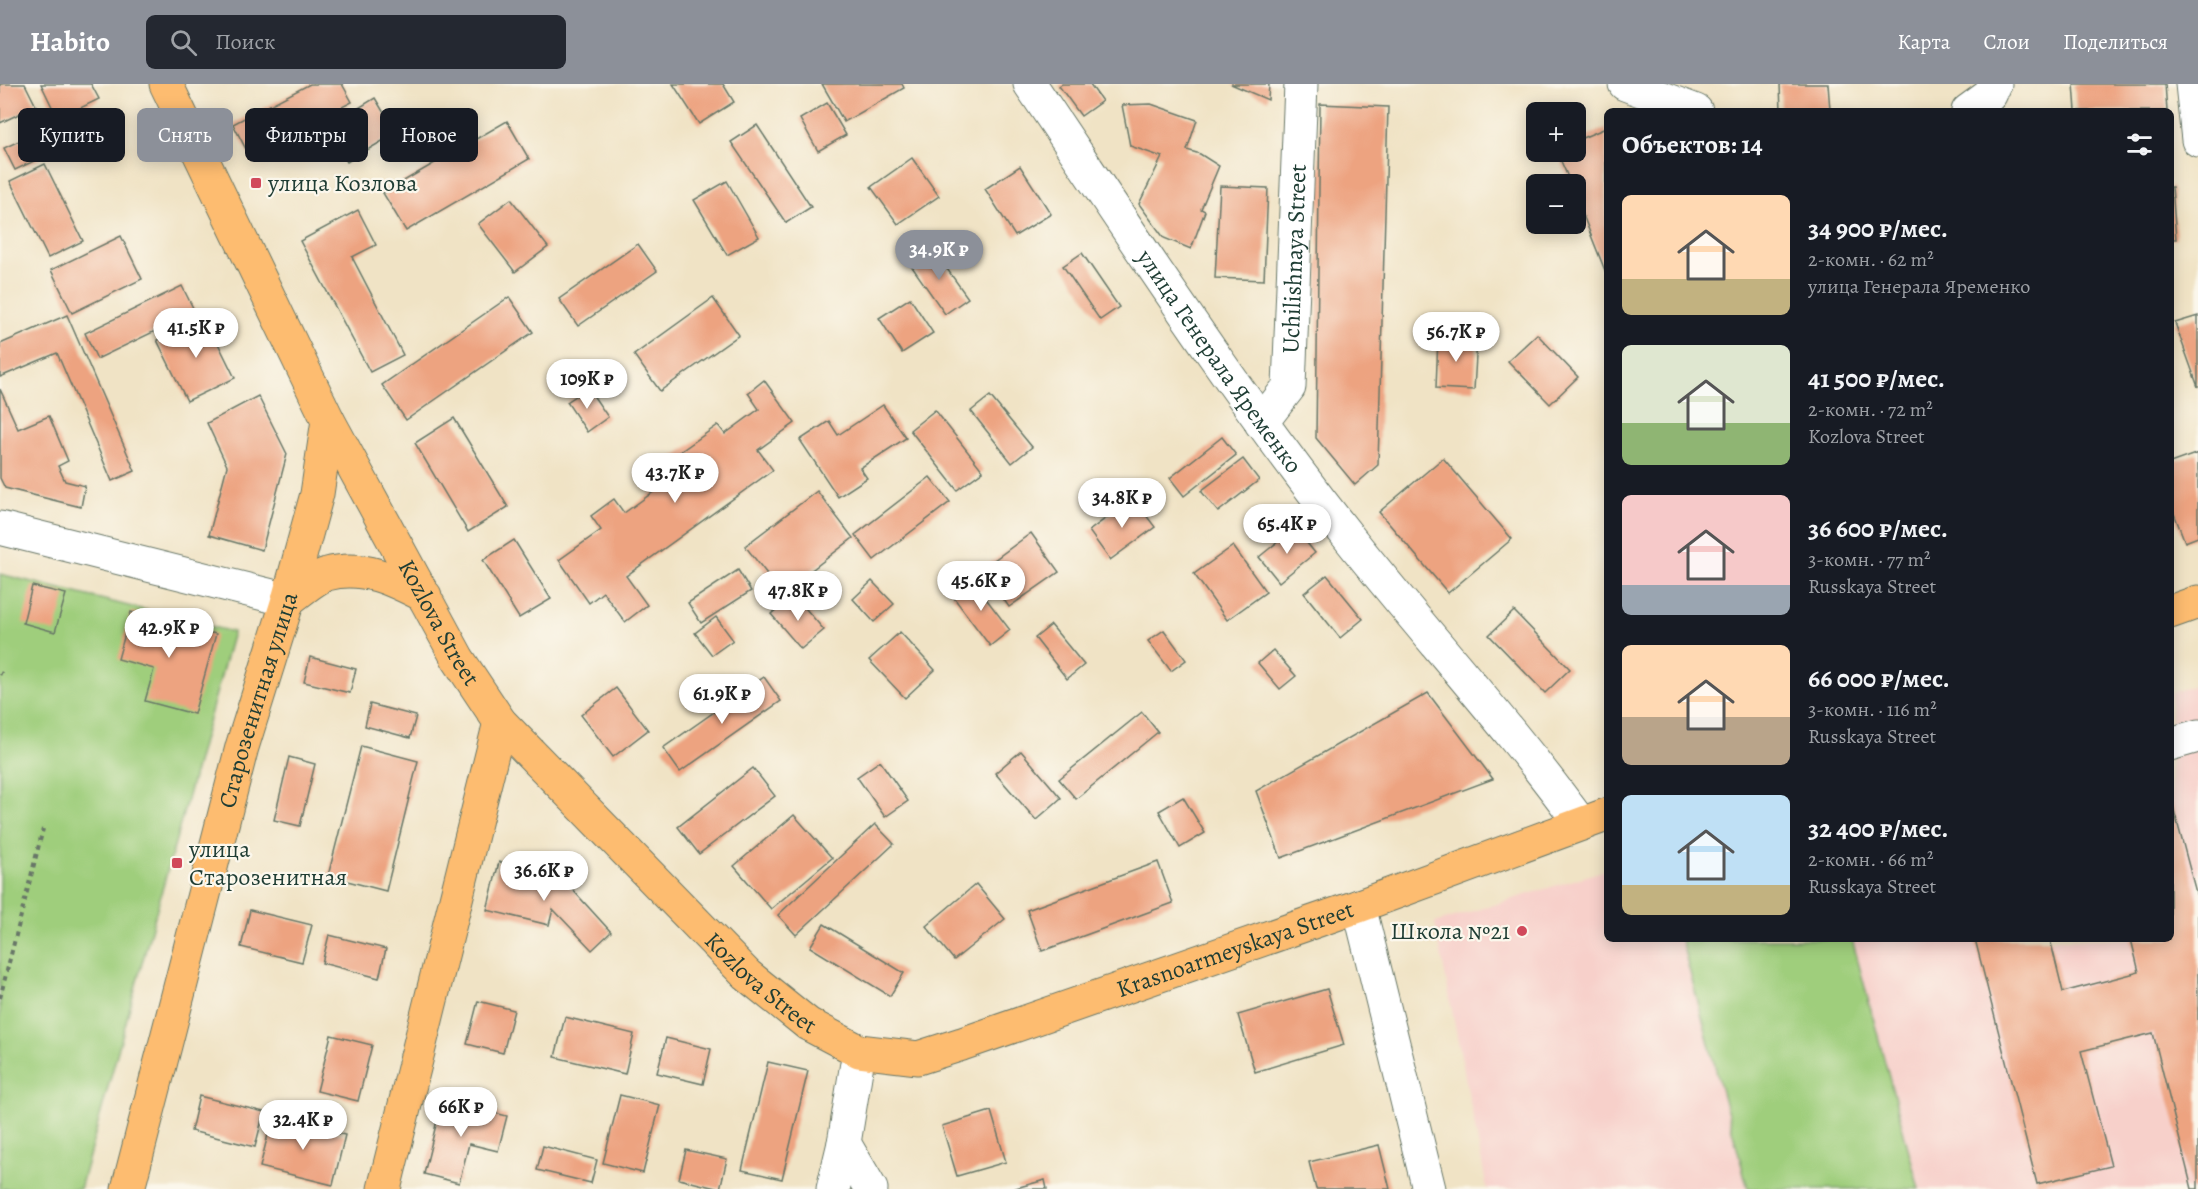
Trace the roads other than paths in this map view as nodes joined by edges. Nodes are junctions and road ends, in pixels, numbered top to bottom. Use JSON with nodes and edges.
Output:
{"nodes":[{"id":1,"x":166,"y":84,"type":"edge"},
{"id":2,"x":1030,"y":84,"type":"edge"},
{"id":3,"x":1301,"y":84,"type":"edge"},
{"id":4,"x":1625,"y":84,"type":"edge"},
{"id":5,"x":1995,"y":84,"type":"edge"},
{"id":6,"x":2192,"y":84,"type":"edge"},
{"id":7,"x":1688,"y":108,"type":"edge"},
{"id":8,"x":1972,"y":108,"type":"edge"},
{"id":9,"x":2198,"y":140,"type":"edge"},
{"id":10,"x":328,"y":420,"type":"junction"},
{"id":11,"x":1261,"y":423,"type":"junction"},
{"id":12,"x":2,"y":524,"type":"edge"},
{"id":13,"x":425,"y":596,"type":"junction"},
{"id":14,"x":288,"y":600,"type":"junction"},
{"id":15,"x":2198,"y":602,"type":"edge"},
{"id":16,"x":2174,"y":611,"type":"edge"},
{"id":17,"x":500,"y":722,"type":"junction"},
{"id":18,"x":2198,"y":736,"type":"edge"},
{"id":19,"x":2174,"y":743,"type":"edge"},
{"id":20,"x":1594,"y":819,"type":"edge"},
{"id":21,"x":1359,"y":906,"type":"junction"},
{"id":22,"x":859,"y":1051,"type":"junction"},
{"id":23,"x":844,"y":1143,"type":"junction"},
{"id":24,"x":128,"y":1189,"type":"edge"},
{"id":25,"x":384,"y":1189,"type":"edge"},
{"id":26,"x":833,"y":1189,"type":"edge"},
{"id":27,"x":871,"y":1189,"type":"edge"},
{"id":28,"x":1429,"y":1189,"type":"edge"}],
"edges":[{"from":1,"to":10,"type":"main road","name":"Kozlova Street"},
{"from":2,"to":11,"type":"street","name":"улица Генерала Яременко"},
{"from":3,"to":11,"type":"street","name":"Uchilishnaya Street"},
{"from":4,"to":7,"type":"street"},
{"from":5,"to":8,"type":"street"},
{"from":6,"to":9,"type":"street"},
{"from":10,"to":13,"type":"main road","name":"Kozlova Street"},
{"from":10,"to":14,"type":"main road","name":"Старозенитная улица"},
{"from":11,"to":20,"type":"street","name":"улица Генерала Яременко"},
{"from":12,"to":14,"type":"street"},
{"from":13,"to":14,"type":"main road"},
{"from":13,"to":17,"type":"main road","name":"Kozlova Street"},
{"from":14,"to":24,"type":"main road","name":"Старозенитная улица"},
{"from":15,"to":16,"type":"main road"},
{"from":17,"to":22,"type":"main road","name":"Kozlova Street"},
{"from":17,"to":25,"type":"main road"},
{"from":18,"to":19,"type":"street"},
{"from":20,"to":21,"type":"main road","name":"Krasnoarmeyskaya Street"},
{"from":21,"to":22,"type":"main road","name":"Krasnoarmeyskaya Street"},
{"from":21,"to":28,"type":"street"},
{"from":22,"to":23,"type":"street"},
{"from":23,"to":26,"type":"street"},
{"from":23,"to":27,"type":"street"}]}
